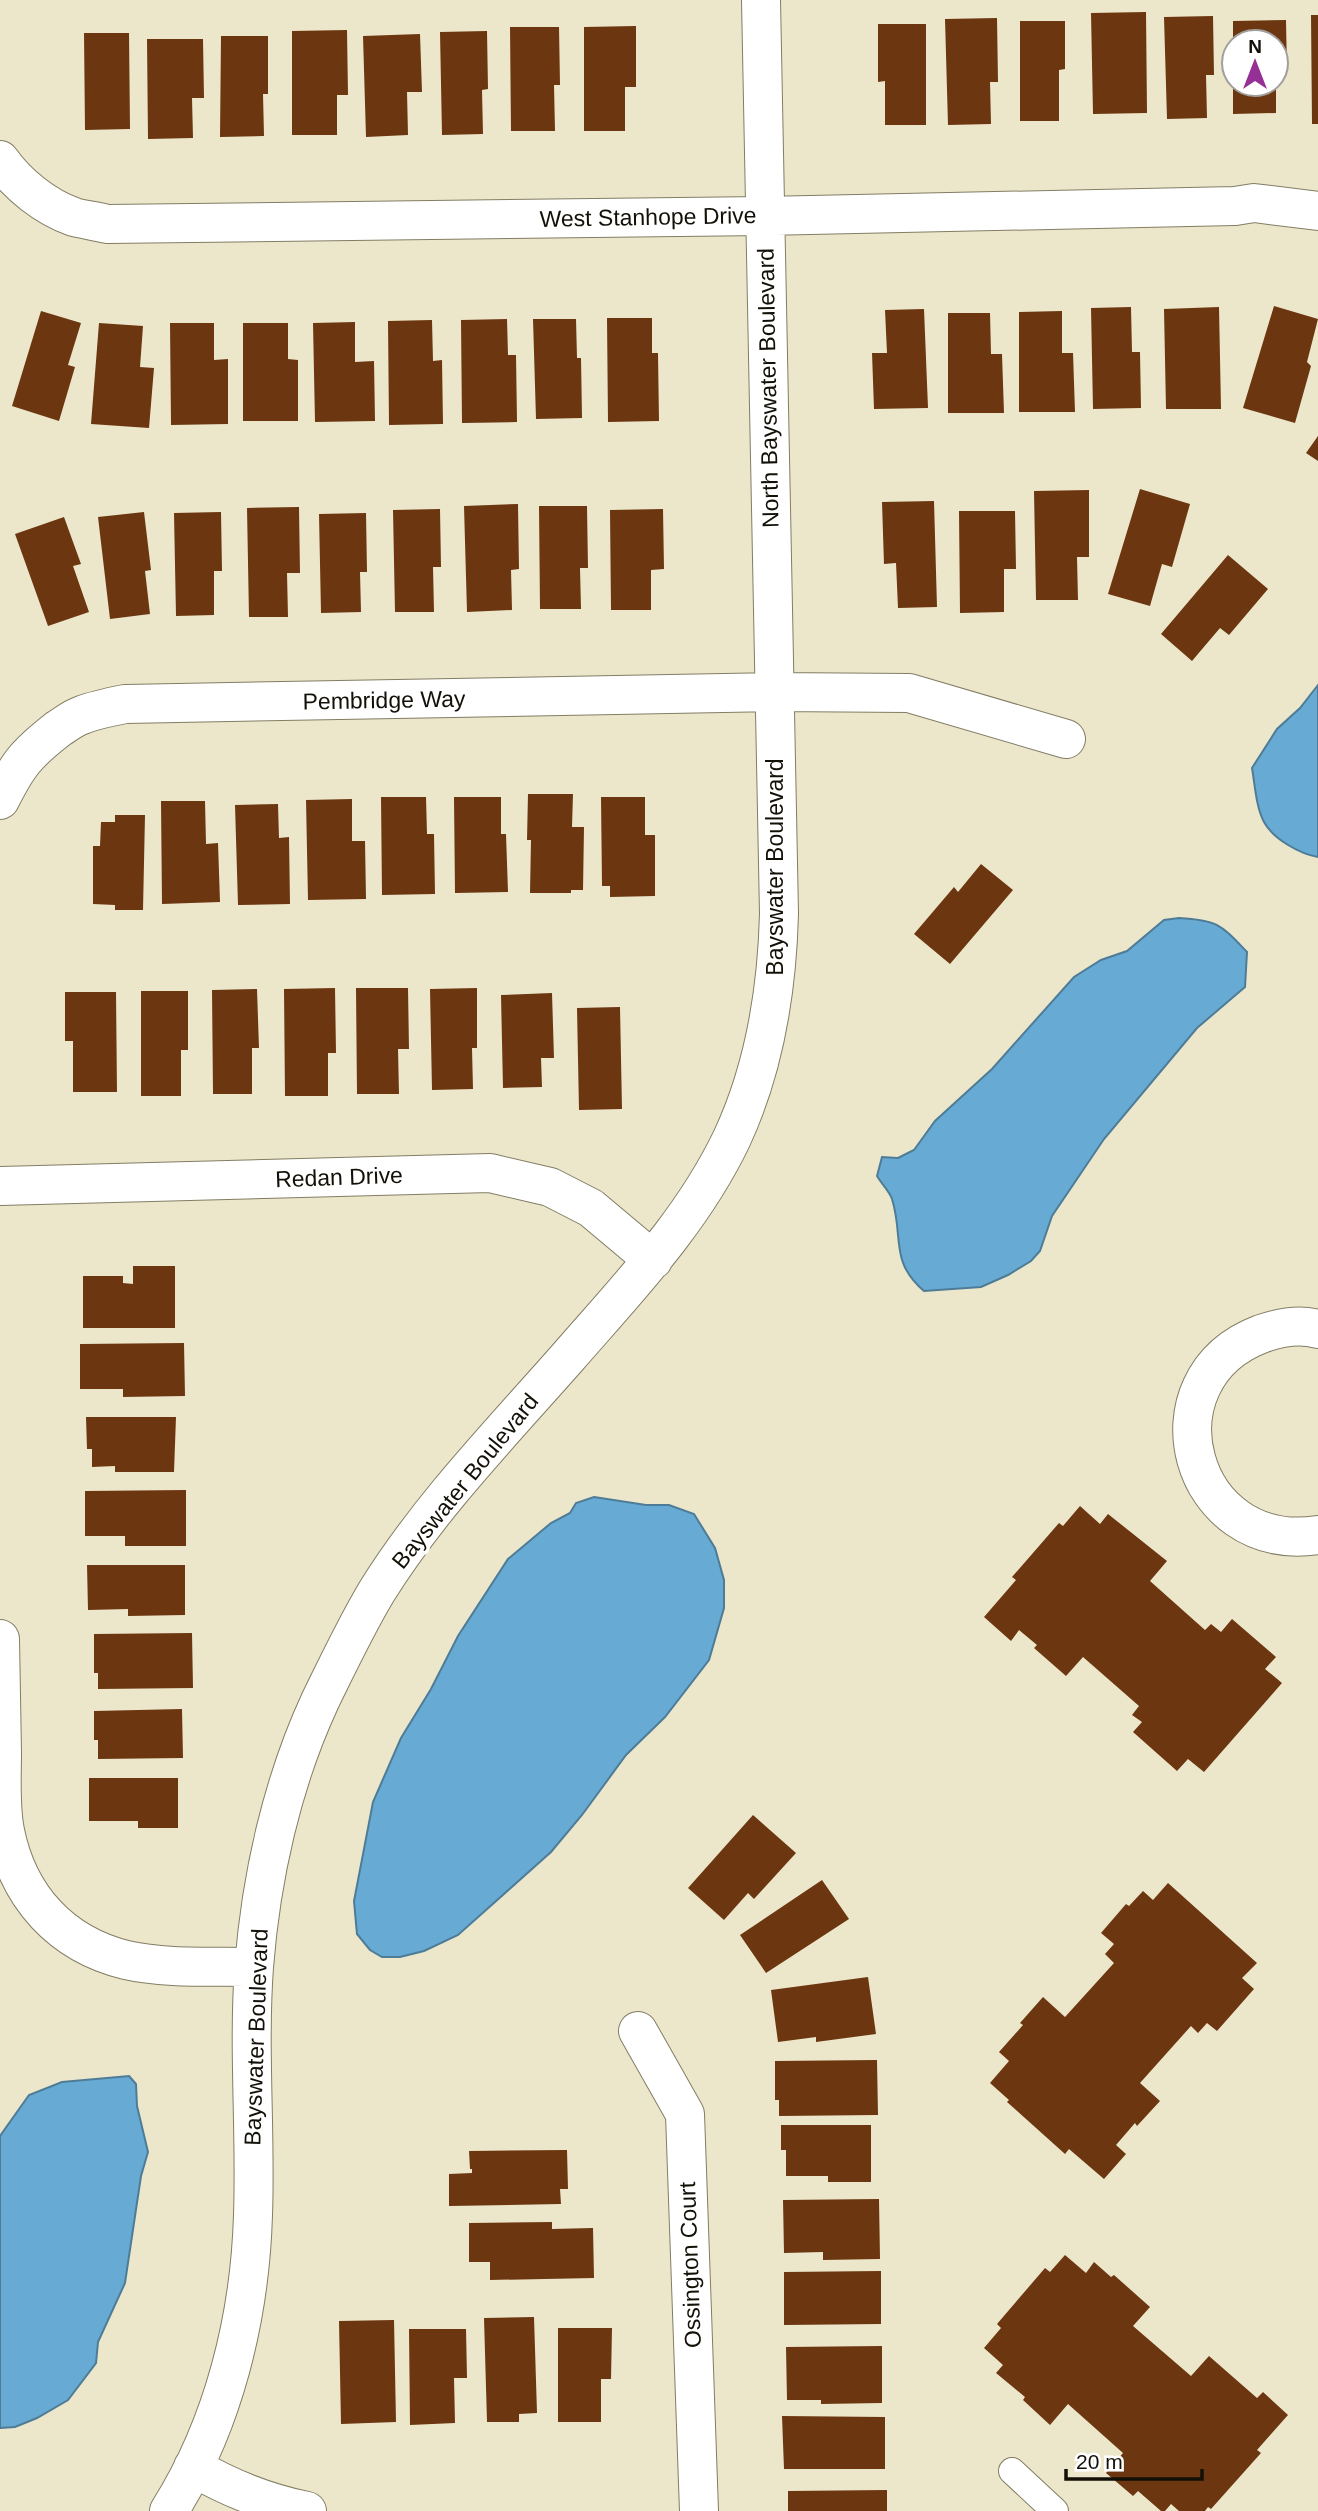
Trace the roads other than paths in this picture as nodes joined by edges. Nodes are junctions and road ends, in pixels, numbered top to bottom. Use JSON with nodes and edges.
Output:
{"nodes":[{"id":1,"x":761,"y":0,"type":"edge"},
{"id":2,"x":0,"y":160,"type":"edge"},
{"id":3,"x":1318,"y":211,"type":"edge"},
{"id":4,"x":764,"y":216,"type":"junction"},
{"id":5,"x":775,"y":692,"type":"junction"},
{"id":6,"x":1066,"y":739,"type":"dead end"},
{"id":7,"x":8,"y":786,"type":"edge"},
{"id":8,"x":0,"y":1186,"type":"edge"},
{"id":9,"x":653,"y":1259,"type":"junction"},
{"id":10,"x":1318,"y":1329,"type":"edge"},
{"id":11,"x":1318,"y":1535,"type":"edge"},
{"id":12,"x":0,"y":1639,"type":"edge"},
{"id":13,"x":254,"y":1967,"type":"junction"},
{"id":14,"x":638,"y":2031,"type":"dead end"},
{"id":15,"x":193,"y":2467,"type":"junction"},
{"id":16,"x":1012,"y":2472,"type":"dead end"},
{"id":17,"x":169,"y":2511,"type":"edge"},
{"id":18,"x":307,"y":2511,"type":"edge"},
{"id":19,"x":699,"y":2511,"type":"edge"},
{"id":20,"x":1055,"y":2511,"type":"edge"}],
"edges":[{"from":1,"to":4,"type":"street","name":"North Bayswater Boulevard"},
{"from":2,"to":4,"type":"street","name":"West Stanhope Drive"},
{"from":3,"to":4,"type":"street","name":"West Stanhope Drive"},
{"from":4,"to":5,"type":"street","name":"North Bayswater Boulevard"},
{"from":5,"to":6,"type":"street","name":"Pembridge Way"},
{"from":5,"to":7,"type":"street","name":"Pembridge Way"},
{"from":5,"to":9,"type":"street","name":"Bayswater Boulevard"},
{"from":8,"to":9,"type":"street","name":"Redan Drive"},
{"from":9,"to":13,"type":"street","name":"Bayswater Boulevard"},
{"from":10,"to":11,"type":"street"},
{"from":12,"to":13,"type":"street"},
{"from":13,"to":15,"type":"street","name":"Bayswater Boulevard"},
{"from":14,"to":19,"type":"street","name":"Ossington Court"},
{"from":15,"to":17,"type":"street","name":"Bayswater Boulevard"},
{"from":15,"to":18,"type":"street"},
{"from":16,"to":20,"type":"lane"}]}
